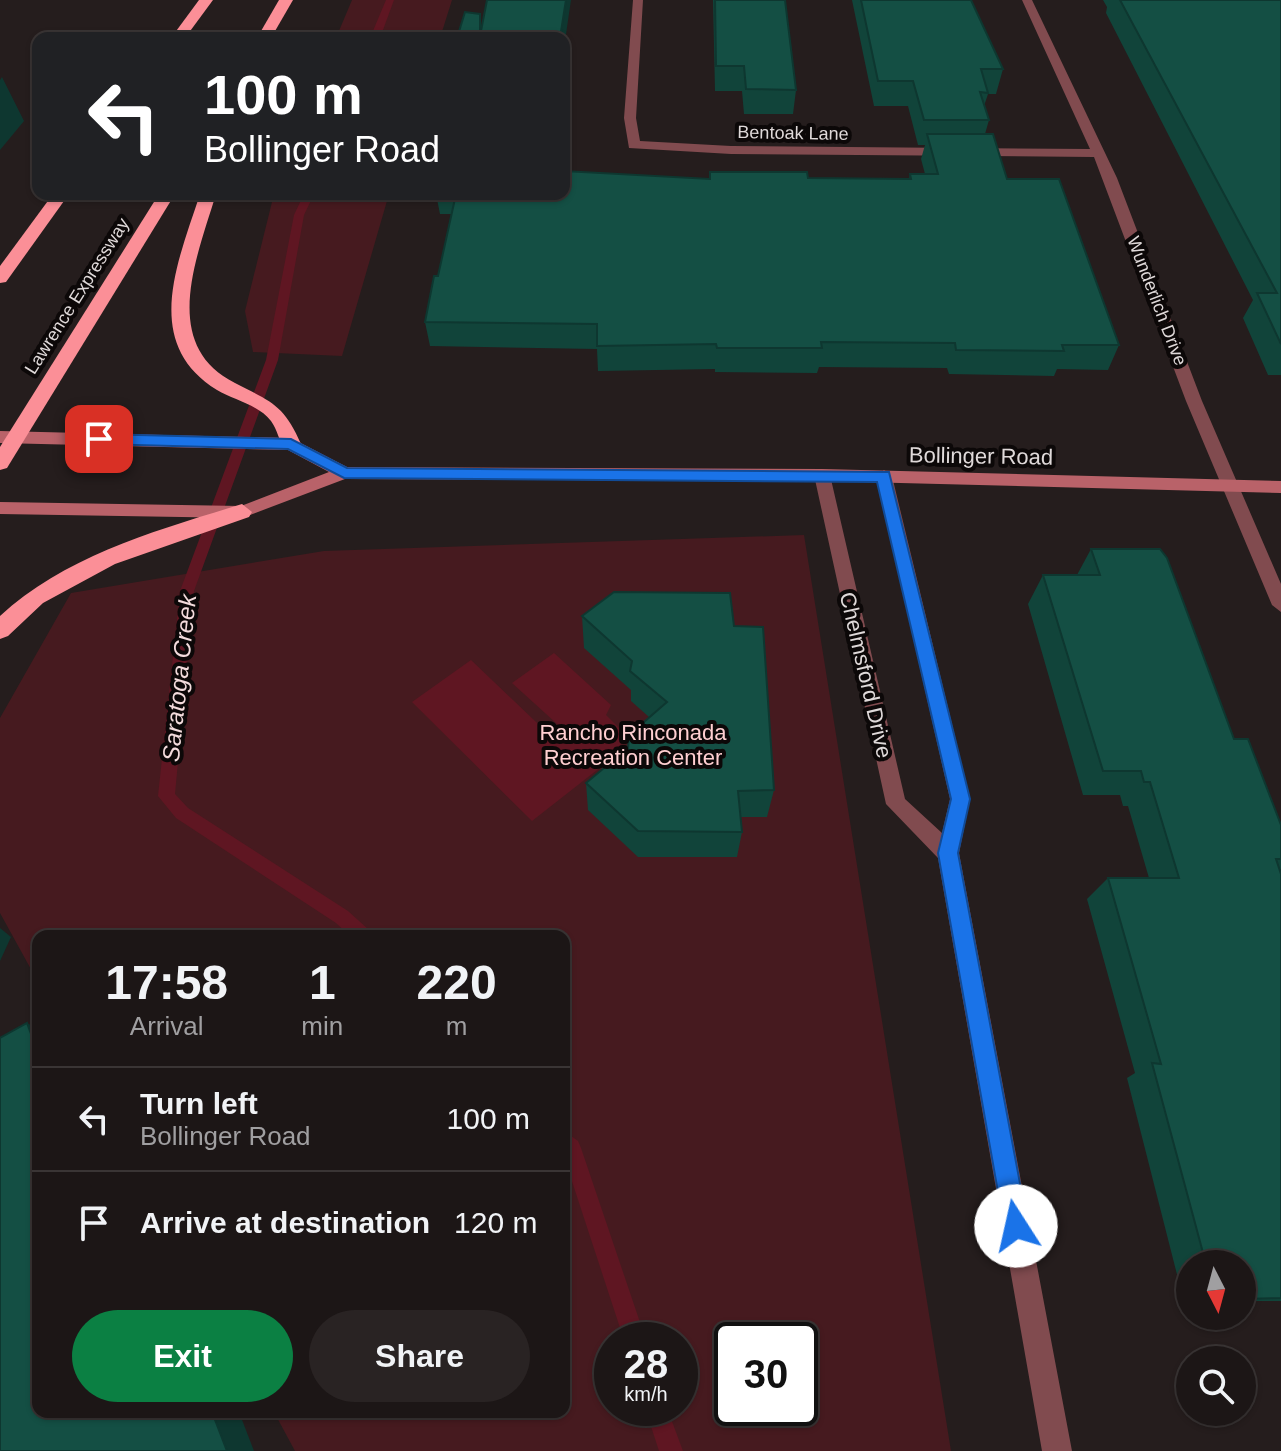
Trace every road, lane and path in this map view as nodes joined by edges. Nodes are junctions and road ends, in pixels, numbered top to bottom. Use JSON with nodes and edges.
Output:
{"nodes":[{"id":1,"x":206,"y":0,"type":"edge"},
{"id":2,"x":286,"y":0,"type":"edge"},
{"id":3,"x":638,"y":0,"type":"edge"},
{"id":4,"x":1027,"y":0,"type":"edge"},
{"id":5,"x":182,"y":32,"type":"edge"},
{"id":6,"x":267,"y":32,"type":"edge"},
{"id":7,"x":1098,"y":153,"type":"junction"},
{"id":8,"x":57,"y":200,"type":"edge"},
{"id":9,"x":163,"y":200,"type":"edge"},
{"id":10,"x":206,"y":200,"type":"edge"},
{"id":11,"x":0,"y":278,"type":"edge"},
{"id":12,"x":7,"y":437,"type":"edge"},
{"id":13,"x":291,"y":444,"type":"junction"},
{"id":14,"x":0,"y":463,"type":"edge"},
{"id":15,"x":344,"y":473,"type":"junction"},
{"id":16,"x":822,"y":475,"type":"junction"},
{"id":17,"x":884,"y":476,"type":"junction"},
{"id":18,"x":1230,"y":486,"type":"junction"},
{"id":19,"x":1281,"y":487,"type":"edge"},
{"id":20,"x":0,"y":508,"type":"edge"},
{"id":21,"x":242,"y":512,"type":"junction"},
{"id":22,"x":1281,"y":605,"type":"edge"},
{"id":23,"x":0,"y":630,"type":"edge"},
{"id":24,"x":948,"y":853,"type":"junction"},
{"id":25,"x":1057,"y":1451,"type":"edge"}],
"edges":[{"from":1,"to":5,"type":"highway"},
{"from":2,"to":6,"type":"highway"},
{"from":3,"to":7,"type":"street","name":"Bentoak Lane"},
{"from":4,"to":7,"type":"street","name":"Wunderlich Drive"},
{"from":7,"to":18,"type":"street","name":"Wunderlich Drive"},
{"from":8,"to":11,"type":"highway"},
{"from":9,"to":12,"type":"highway","name":"Lawrence Expressway"},
{"from":10,"to":13,"type":"highway"},
{"from":12,"to":13,"type":"main road","name":"Bollinger Road"},
{"from":12,"to":14,"type":"highway","name":"Lawrence Expressway"},
{"from":13,"to":15,"type":"main road","name":"Bollinger Road"},
{"from":15,"to":16,"type":"main road","name":"Bollinger Road"},
{"from":15,"to":21,"type":"main road","name":"Bollinger Road"},
{"from":16,"to":17,"type":"main road","name":"Bollinger Road"},
{"from":16,"to":24,"type":"street","name":"Chelmsford Drive"},
{"from":17,"to":18,"type":"main road","name":"Bollinger Road"},
{"from":17,"to":24,"type":"street"},
{"from":18,"to":19,"type":"main road","name":"Bollinger Road"},
{"from":18,"to":22,"type":"street","name":"Wunderlich Drive"},
{"from":20,"to":21,"type":"main road","name":"Bollinger Road"},
{"from":21,"to":23,"type":"highway"},
{"from":24,"to":25,"type":"street"}]}
